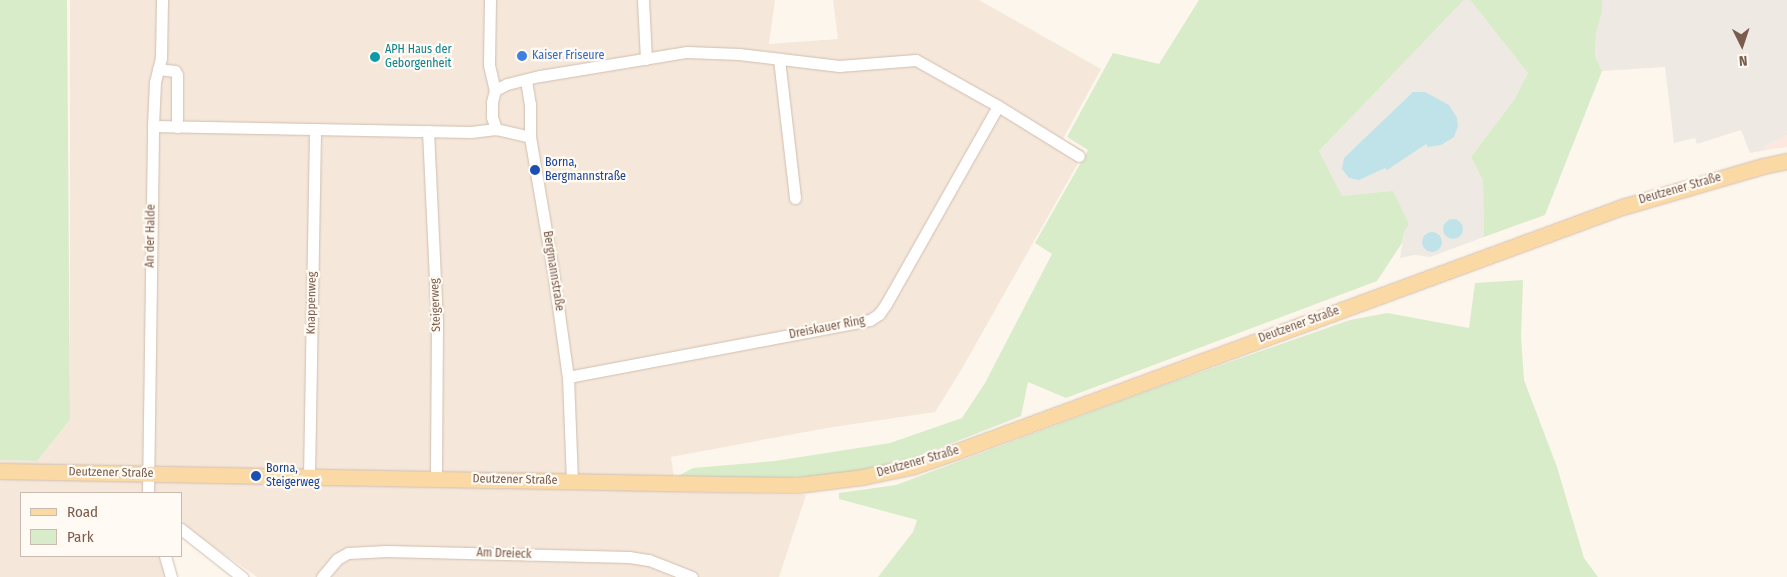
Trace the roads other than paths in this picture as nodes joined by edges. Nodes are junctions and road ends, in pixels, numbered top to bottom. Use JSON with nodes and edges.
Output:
{"nodes":[{"id":1,"x":162,"y":0,"type":"edge"},
{"id":2,"x":490,"y":0,"type":"edge"},
{"id":3,"x":643,"y":0,"type":"edge"},
{"id":4,"x":646,"y":59,"type":"junction"},
{"id":5,"x":779,"y":59,"type":"junction"},
{"id":6,"x":158,"y":69,"type":"junction"},
{"id":7,"x":526,"y":80,"type":"junction"},
{"id":8,"x":495,"y":90,"type":"junction"},
{"id":9,"x":998,"y":106,"type":"junction"},
{"id":10,"x":153,"y":126,"type":"junction"},
{"id":11,"x":177,"y":127,"type":"junction"},
{"id":12,"x":315,"y":129,"type":"junction"},
{"id":13,"x":496,"y":129,"type":"junction"},
{"id":14,"x":428,"y":132,"type":"junction"},
{"id":15,"x":530,"y":137,"type":"junction"},
{"id":16,"x":1078,"y":156,"type":"dead end"},
{"id":17,"x":1787,"y":161,"type":"edge"},
{"id":18,"x":795,"y":198,"type":"dead end"},
{"id":19,"x":568,"y":376,"type":"junction"},
{"id":20,"x":0,"y":471,"type":"edge"},
{"id":21,"x":146,"y":474,"type":"junction"},
{"id":22,"x":309,"y":476,"type":"junction"},
{"id":23,"x":436,"y":479,"type":"junction"},
{"id":24,"x":572,"y":481,"type":"junction"},
{"id":25,"x":148,"y":492,"type":"edge"},
{"id":26,"x":182,"y":530,"type":"edge"},
{"id":27,"x":165,"y":557,"type":"edge"},
{"id":28,"x":171,"y":577,"type":"edge"},
{"id":29,"x":242,"y":577,"type":"edge"},
{"id":30,"x":322,"y":577,"type":"edge"},
{"id":31,"x":692,"y":577,"type":"edge"}],
"edges":[{"from":1,"to":6,"type":"street","name":"An der Halde"},
{"from":2,"to":8,"type":"street"},
{"from":3,"to":4,"type":"street"},
{"from":4,"to":5,"type":"street"},
{"from":4,"to":7,"type":"street"},
{"from":5,"to":9,"type":"street"},
{"from":5,"to":18,"type":"street"},
{"from":6,"to":10,"type":"street","name":"An der Halde"},
{"from":6,"to":11,"type":"street"},
{"from":7,"to":8,"type":"street"},
{"from":7,"to":15,"type":"street","name":"Bergmannstraße"},
{"from":8,"to":13,"type":"street"},
{"from":9,"to":16,"type":"street"},
{"from":9,"to":19,"type":"street","name":"Dreiskauer Ring"},
{"from":10,"to":11,"type":"street"},
{"from":10,"to":21,"type":"street","name":"An der Halde"},
{"from":11,"to":12,"type":"street"},
{"from":12,"to":14,"type":"street"},
{"from":12,"to":22,"type":"street","name":"Knappenweg"},
{"from":13,"to":14,"type":"street"},
{"from":13,"to":15,"type":"street"},
{"from":14,"to":23,"type":"street","name":"Steigerweg"},
{"from":15,"to":19,"type":"street","name":"Bergmannstraße"},
{"from":17,"to":24,"type":"main road","name":"Deutzener Straße"},
{"from":19,"to":24,"type":"street","name":"Bergmannstraße"},
{"from":20,"to":21,"type":"main road","name":"Deutzener Straße"},
{"from":21,"to":22,"type":"main road","name":"Deutzener Straße"},
{"from":21,"to":25,"type":"street","name":"An der Halde"},
{"from":22,"to":23,"type":"main road","name":"Deutzener Straße"},
{"from":23,"to":24,"type":"main road","name":"Deutzener Straße"},
{"from":26,"to":29,"type":"street"},
{"from":27,"to":28,"type":"street"},
{"from":30,"to":31,"type":"street","name":"Am Dreieck"}]}
